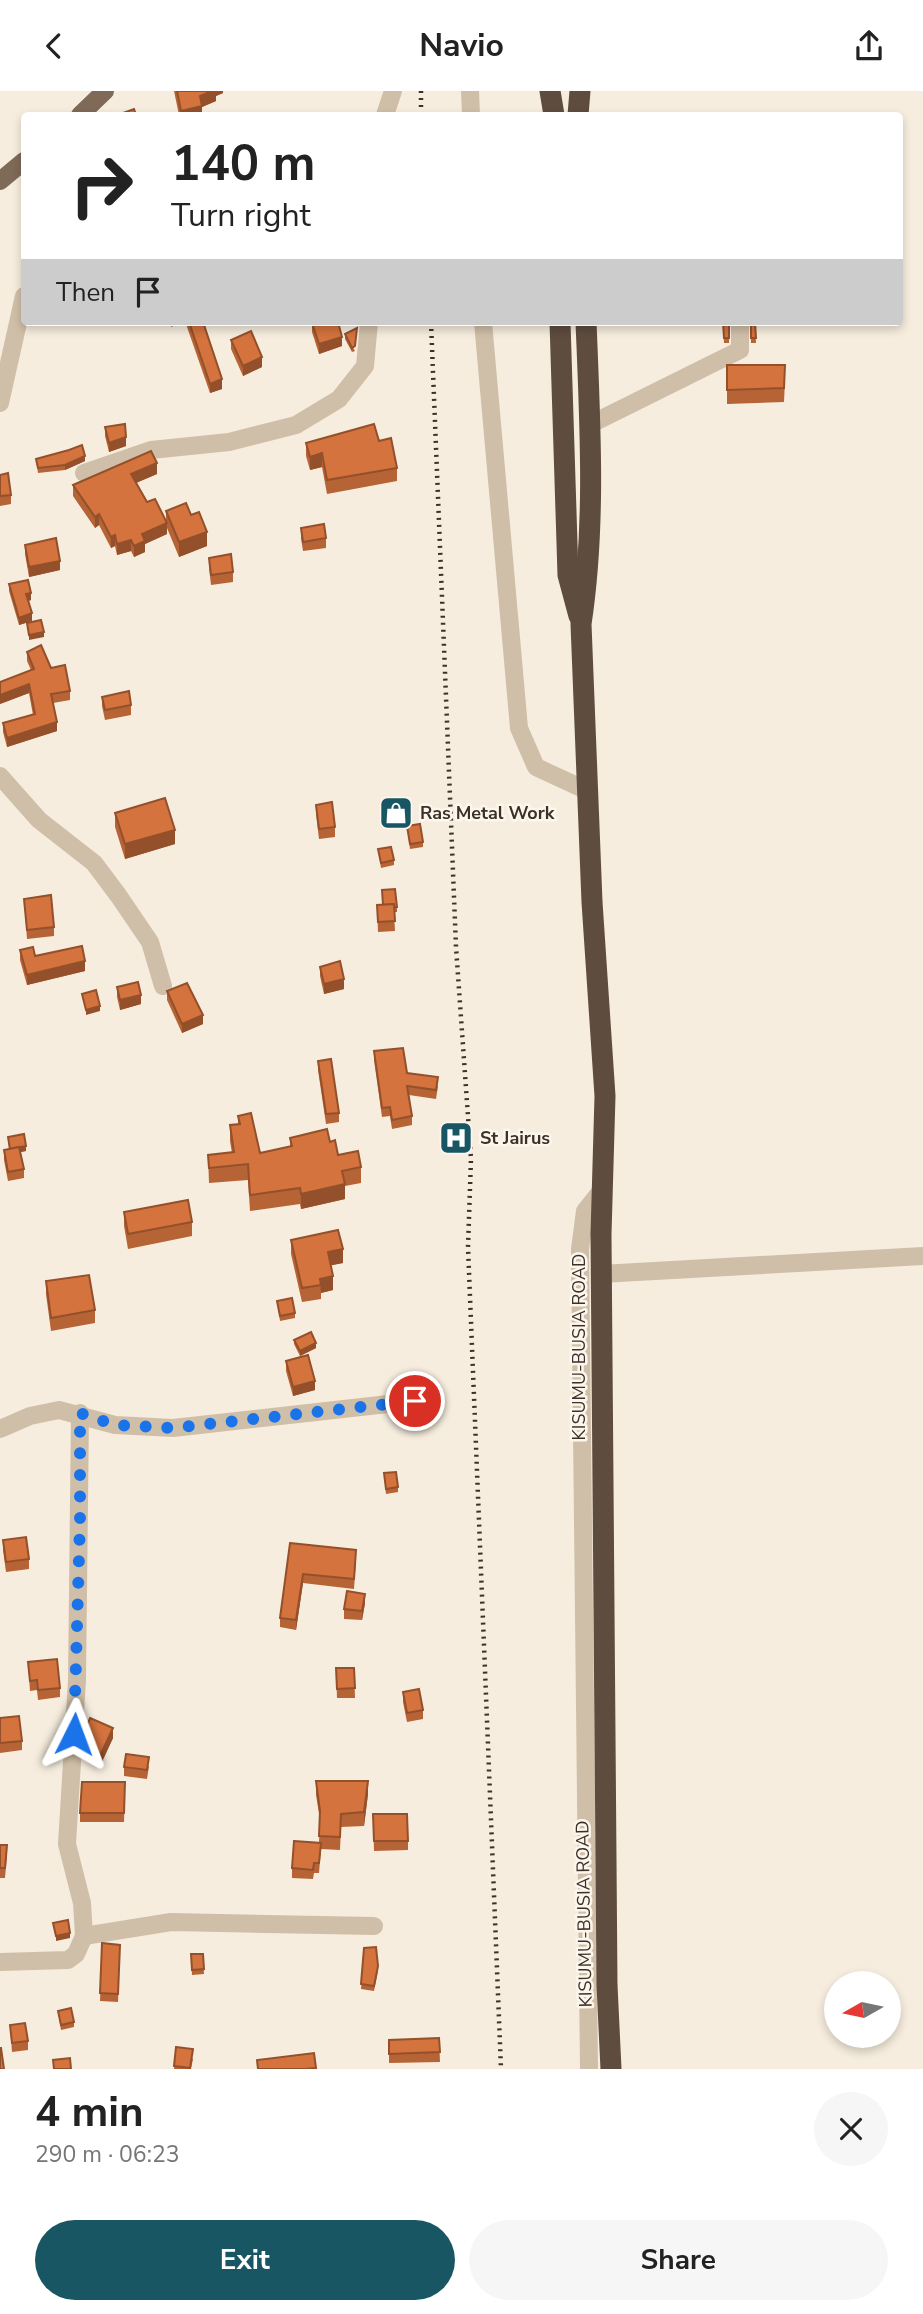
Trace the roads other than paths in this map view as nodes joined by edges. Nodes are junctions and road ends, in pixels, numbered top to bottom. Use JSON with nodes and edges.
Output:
{"nodes":[{"id":1,"x":393,"y":91,"type":"edge"},
{"id":2,"x":470,"y":91,"type":"edge"},
{"id":3,"x":550,"y":91,"type":"edge"},
{"id":4,"x":580,"y":91,"type":"edge"},
{"id":5,"x":100,"y":93,"type":"edge"},
{"id":6,"x":86,"y":112,"type":"edge"},
{"id":7,"x":386,"y":112,"type":"edge"},
{"id":8,"x":471,"y":112,"type":"edge"},
{"id":9,"x":554,"y":112,"type":"edge"},
{"id":10,"x":578,"y":112,"type":"edge"},
{"id":11,"x":21,"y":164,"type":"edge"},
{"id":12,"x":0,"y":181,"type":"edge"},
{"id":13,"x":21,"y":309,"type":"edge"},
{"id":14,"x":369,"y":326,"type":"edge"},
{"id":15,"x":483,"y":326,"type":"edge"},
{"id":16,"x":560,"y":326,"type":"edge"},
{"id":17,"x":586,"y":326,"type":"edge"},
{"id":18,"x":740,"y":326,"type":"edge"},
{"id":19,"x":0,"y":403,"type":"edge"},
{"id":20,"x":589,"y":425,"type":"junction"},
{"id":21,"x":84,"y":473,"type":"dead end"},
{"id":22,"x":581,"y":624,"type":"junction"},
{"id":23,"x":0,"y":776,"type":"edge"},
{"id":24,"x":588,"y":791,"type":"junction"},
{"id":25,"x":163,"y":986,"type":"dead end"},
{"id":26,"x":601,"y":1191,"type":"junction"},
{"id":27,"x":923,"y":1256,"type":"edge"},
{"id":28,"x":601,"y":1274,"type":"junction"},
{"id":29,"x":415,"y":1401,"type":"dead end"},
{"id":30,"x":80,"y":1413,"type":"junction"},
{"id":31,"x":0,"y":1429,"type":"edge"},
{"id":32,"x":374,"y":1926,"type":"dead end"},
{"id":33,"x":84,"y":1935,"type":"junction"},
{"id":34,"x":0,"y":1962,"type":"edge"},
{"id":35,"x":589,"y":2069,"type":"edge"},
{"id":36,"x":611,"y":2069,"type":"edge"}],
"edges":[{"from":1,"to":7,"type":"street"},
{"from":2,"to":8,"type":"street"},
{"from":3,"to":9,"type":"highway"},
{"from":4,"to":10,"type":"highway"},
{"from":5,"to":6,"type":"main road"},
{"from":11,"to":12,"type":"main road"},
{"from":13,"to":19,"type":"street"},
{"from":14,"to":21,"type":"street"},
{"from":15,"to":24,"type":"street"},
{"from":16,"to":22,"type":"highway"},
{"from":17,"to":20,"type":"highway"},
{"from":18,"to":20,"type":"street"},
{"from":20,"to":22,"type":"highway"},
{"from":22,"to":24,"type":"highway","name":"KISUMU-BUSIA ROAD"},
{"from":23,"to":25,"type":"street"},
{"from":24,"to":26,"type":"highway","name":"KISUMU-BUSIA ROAD"},
{"from":26,"to":28,"type":"highway","name":"KISUMU-BUSIA ROAD"},
{"from":26,"to":35,"type":"street"},
{"from":27,"to":28,"type":"street"},
{"from":28,"to":36,"type":"highway","name":"KISUMU-BUSIA ROAD"},
{"from":29,"to":30,"type":"street"},
{"from":30,"to":31,"type":"street"},
{"from":30,"to":33,"type":"street"},
{"from":32,"to":33,"type":"street"},
{"from":33,"to":34,"type":"street"}]}
